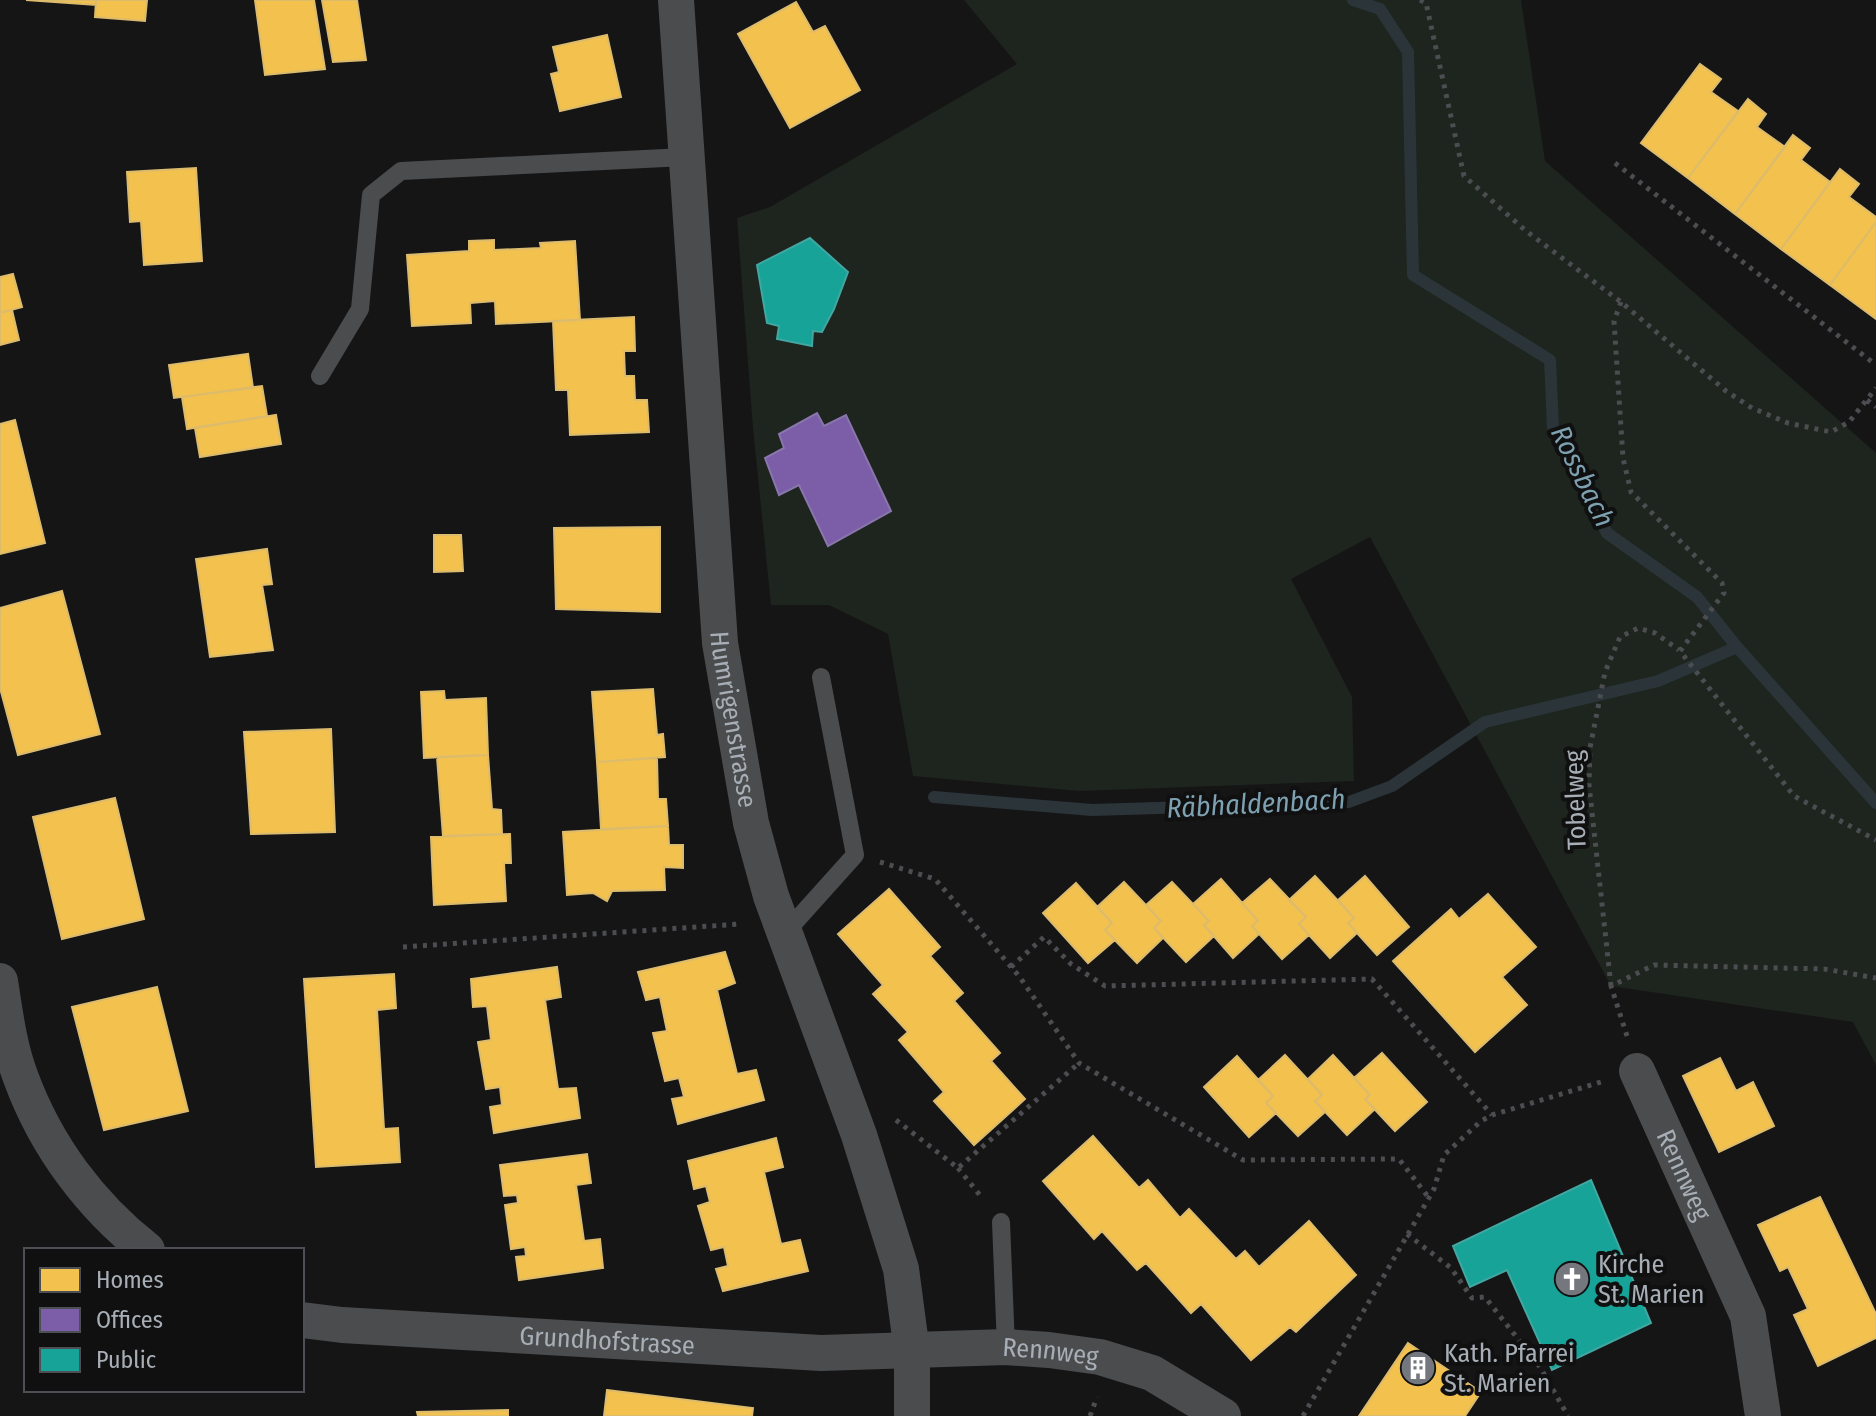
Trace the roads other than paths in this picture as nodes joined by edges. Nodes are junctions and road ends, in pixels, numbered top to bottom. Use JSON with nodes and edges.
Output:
{"nodes":[{"id":1,"x":676,"y":0,"type":"edge"},
{"id":2,"x":685,"y":157,"type":"junction"},
{"id":3,"x":320,"y":376,"type":"dead end"},
{"id":4,"x":821,"y":677,"type":"dead end"},
{"id":5,"x":785,"y":933,"type":"junction"},
{"id":6,"x":0,"y":981,"type":"edge"},
{"id":7,"x":1637,"y":1071,"type":"road end"},
{"id":8,"x":1001,"y":1222,"type":"road end"},
{"id":9,"x":145,"y":1248,"type":"edge"},
{"id":10,"x":304,"y":1320,"type":"edge"},
{"id":11,"x":1006,"y":1347,"type":"junction"},
{"id":12,"x":912,"y":1352,"type":"junction"},
{"id":13,"x":1212,"y":1413,"type":"edge"},
{"id":14,"x":912,"y":1416,"type":"edge"},
{"id":15,"x":1763,"y":1416,"type":"edge"}],
"edges":[{"from":1,"to":2,"type":"street","name":"Humrigenstrasse"},
{"from":2,"to":3,"type":"lane"},
{"from":2,"to":5,"type":"street","name":"Humrigenstrasse"},
{"from":4,"to":5,"type":"lane"},
{"from":5,"to":12,"type":"street","name":"Humrigenstrasse"},
{"from":6,"to":9,"type":"street"},
{"from":7,"to":15,"type":"street","name":"Rennweg"},
{"from":8,"to":11,"type":"lane"},
{"from":10,"to":12,"type":"street","name":"Grundhofstrasse"},
{"from":11,"to":12,"type":"street","name":"Rennweg"},
{"from":11,"to":13,"type":"street","name":"Rennweg"},
{"from":12,"to":14,"type":"street","name":"Humrigenstrasse"}]}
